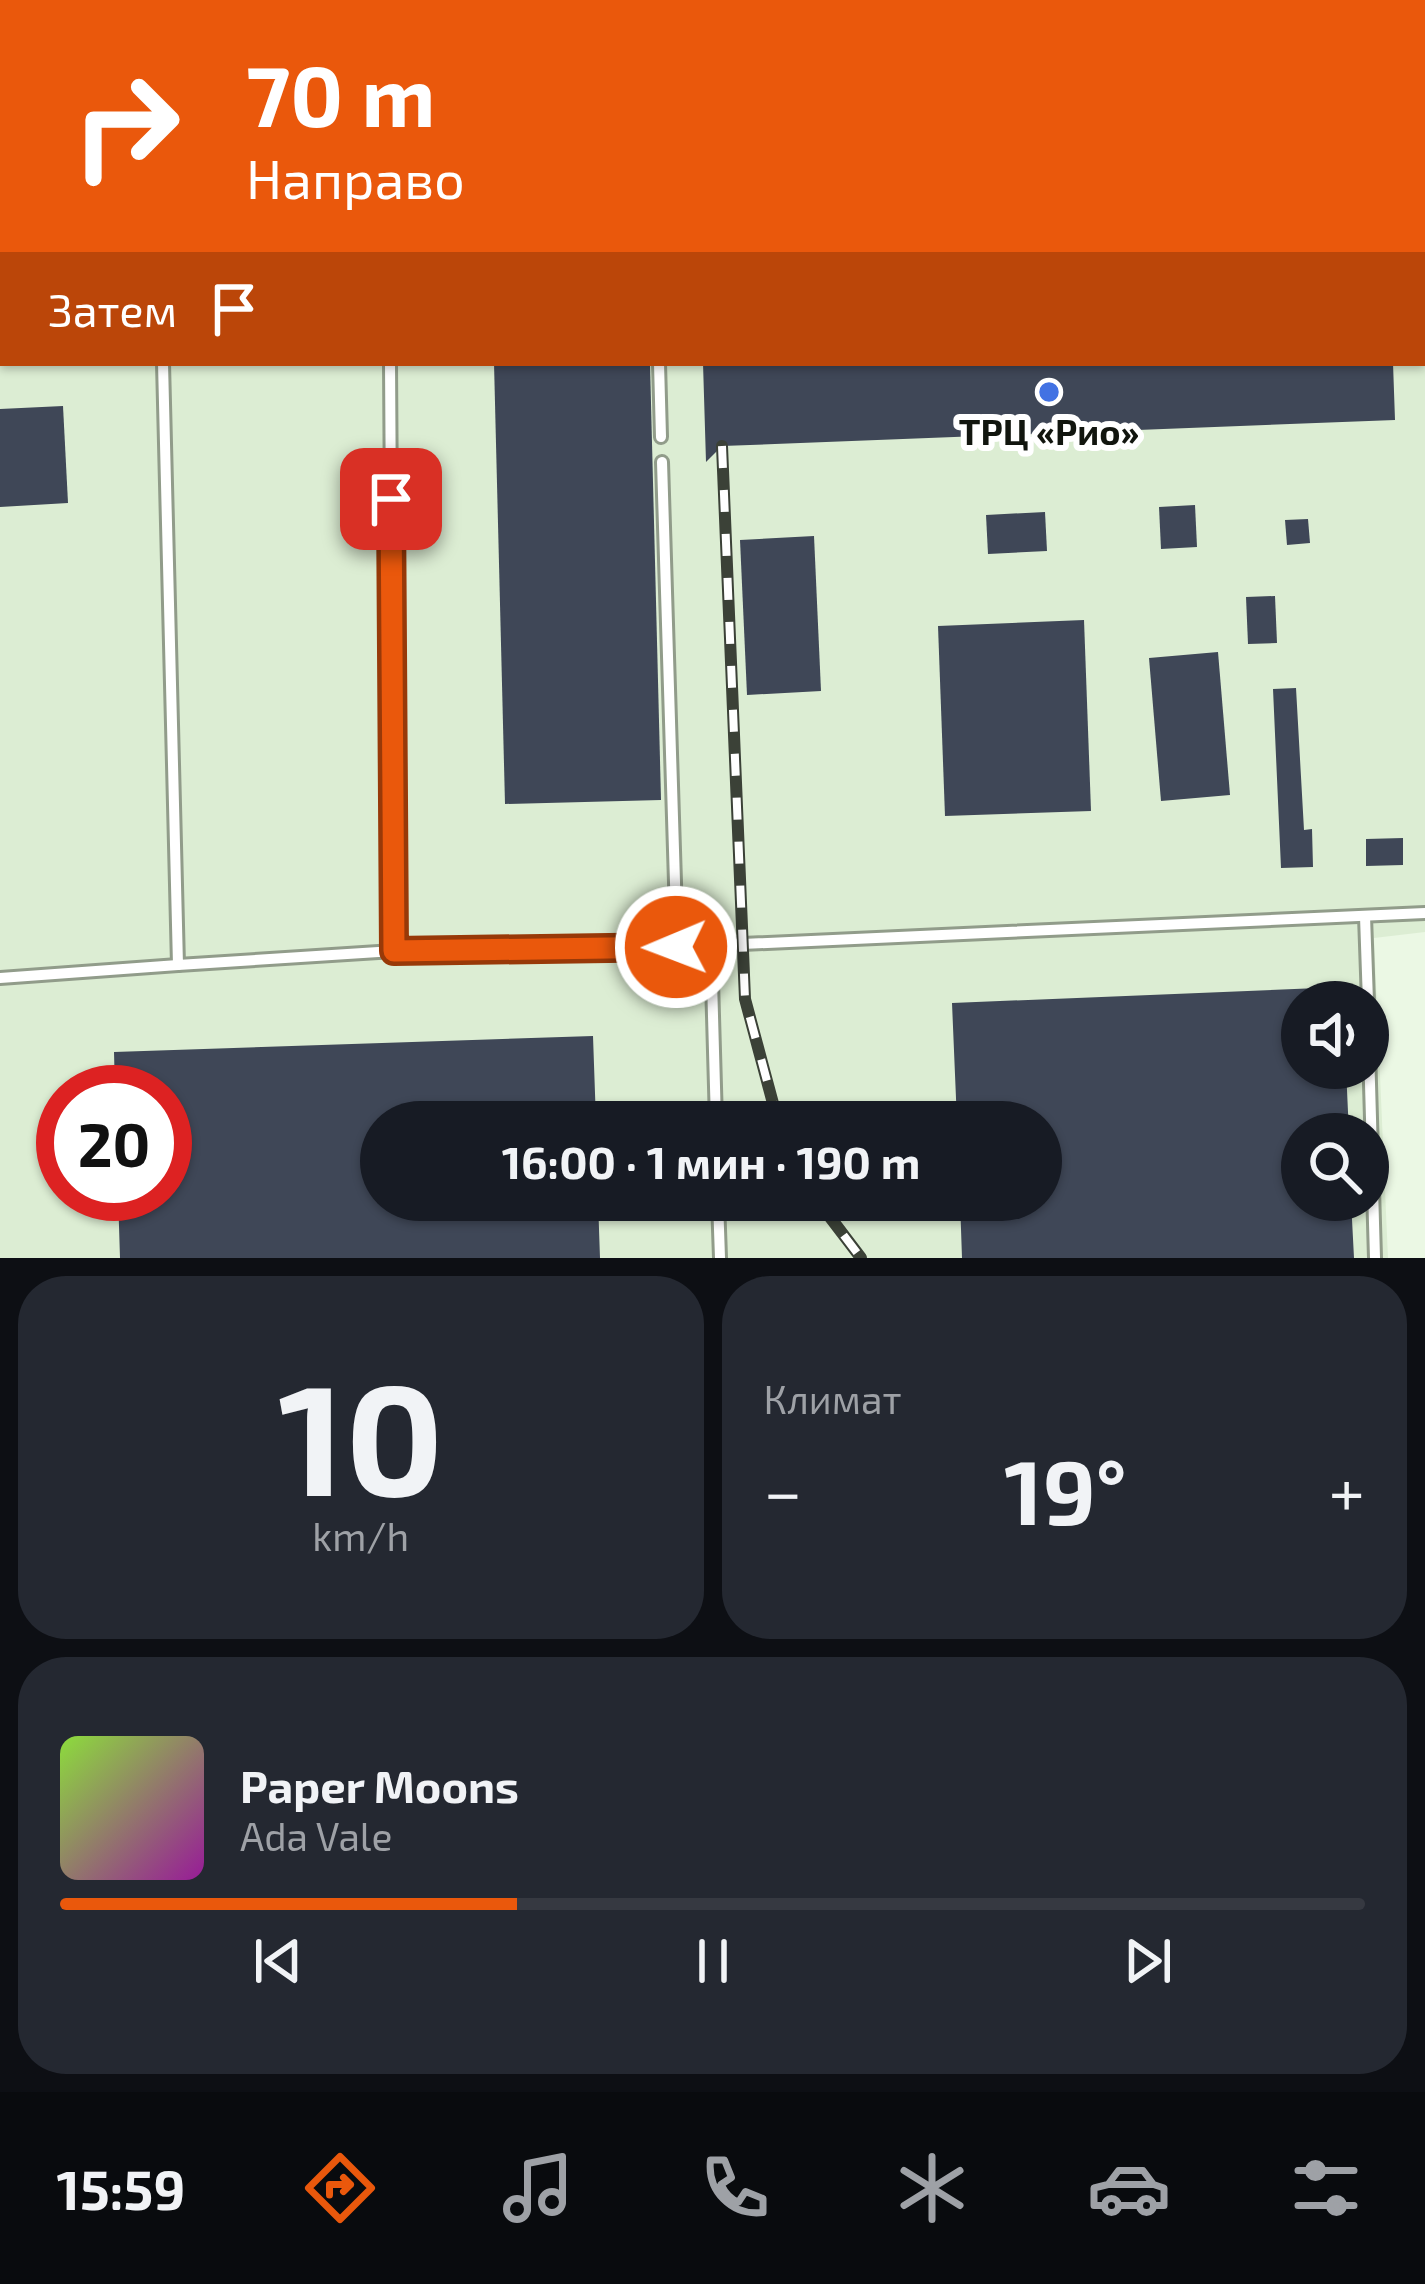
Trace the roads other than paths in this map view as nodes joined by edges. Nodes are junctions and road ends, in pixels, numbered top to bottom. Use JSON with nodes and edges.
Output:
{"nodes":[{"id":1,"x":163,"y":366,"type":"edge"},
{"id":2,"x":390,"y":366,"type":"edge"},
{"id":3,"x":658,"y":366,"type":"edge"},
{"id":4,"x":661,"y":437,"type":"dead end"},
{"id":5,"x":662,"y":462,"type":"dead end"},
{"id":6,"x":1425,"y":913,"type":"edge"},
{"id":7,"x":1365,"y":916,"type":"junction"},
{"id":8,"x":711,"y":945,"type":"junction"},
{"id":9,"x":676,"y":947,"type":"junction"},
{"id":10,"x":394,"y":951,"type":"junction"},
{"id":11,"x":178,"y":965,"type":"junction"},
{"id":12,"x":0,"y":978,"type":"edge"},
{"id":13,"x":1367,"y":981,"type":"edge"},
{"id":14,"x":1370,"y":1089,"type":"edge"},
{"id":15,"x":715,"y":1101,"type":"edge"},
{"id":16,"x":719,"y":1221,"type":"edge"},
{"id":17,"x":720,"y":1258,"type":"edge"},
{"id":18,"x":1375,"y":1258,"type":"edge"}],
"edges":[{"from":1,"to":11,"type":"lane"},
{"from":2,"to":10,"type":"lane"},
{"from":3,"to":4,"type":"lane"},
{"from":5,"to":9,"type":"lane"},
{"from":6,"to":7,"type":"lane"},
{"from":7,"to":8,"type":"lane"},
{"from":7,"to":13,"type":"lane"},
{"from":8,"to":9,"type":"lane"},
{"from":8,"to":15,"type":"lane"},
{"from":9,"to":10,"type":"lane"},
{"from":10,"to":11,"type":"lane"},
{"from":11,"to":12,"type":"lane"},
{"from":14,"to":18,"type":"lane"},
{"from":16,"to":17,"type":"lane"}]}
